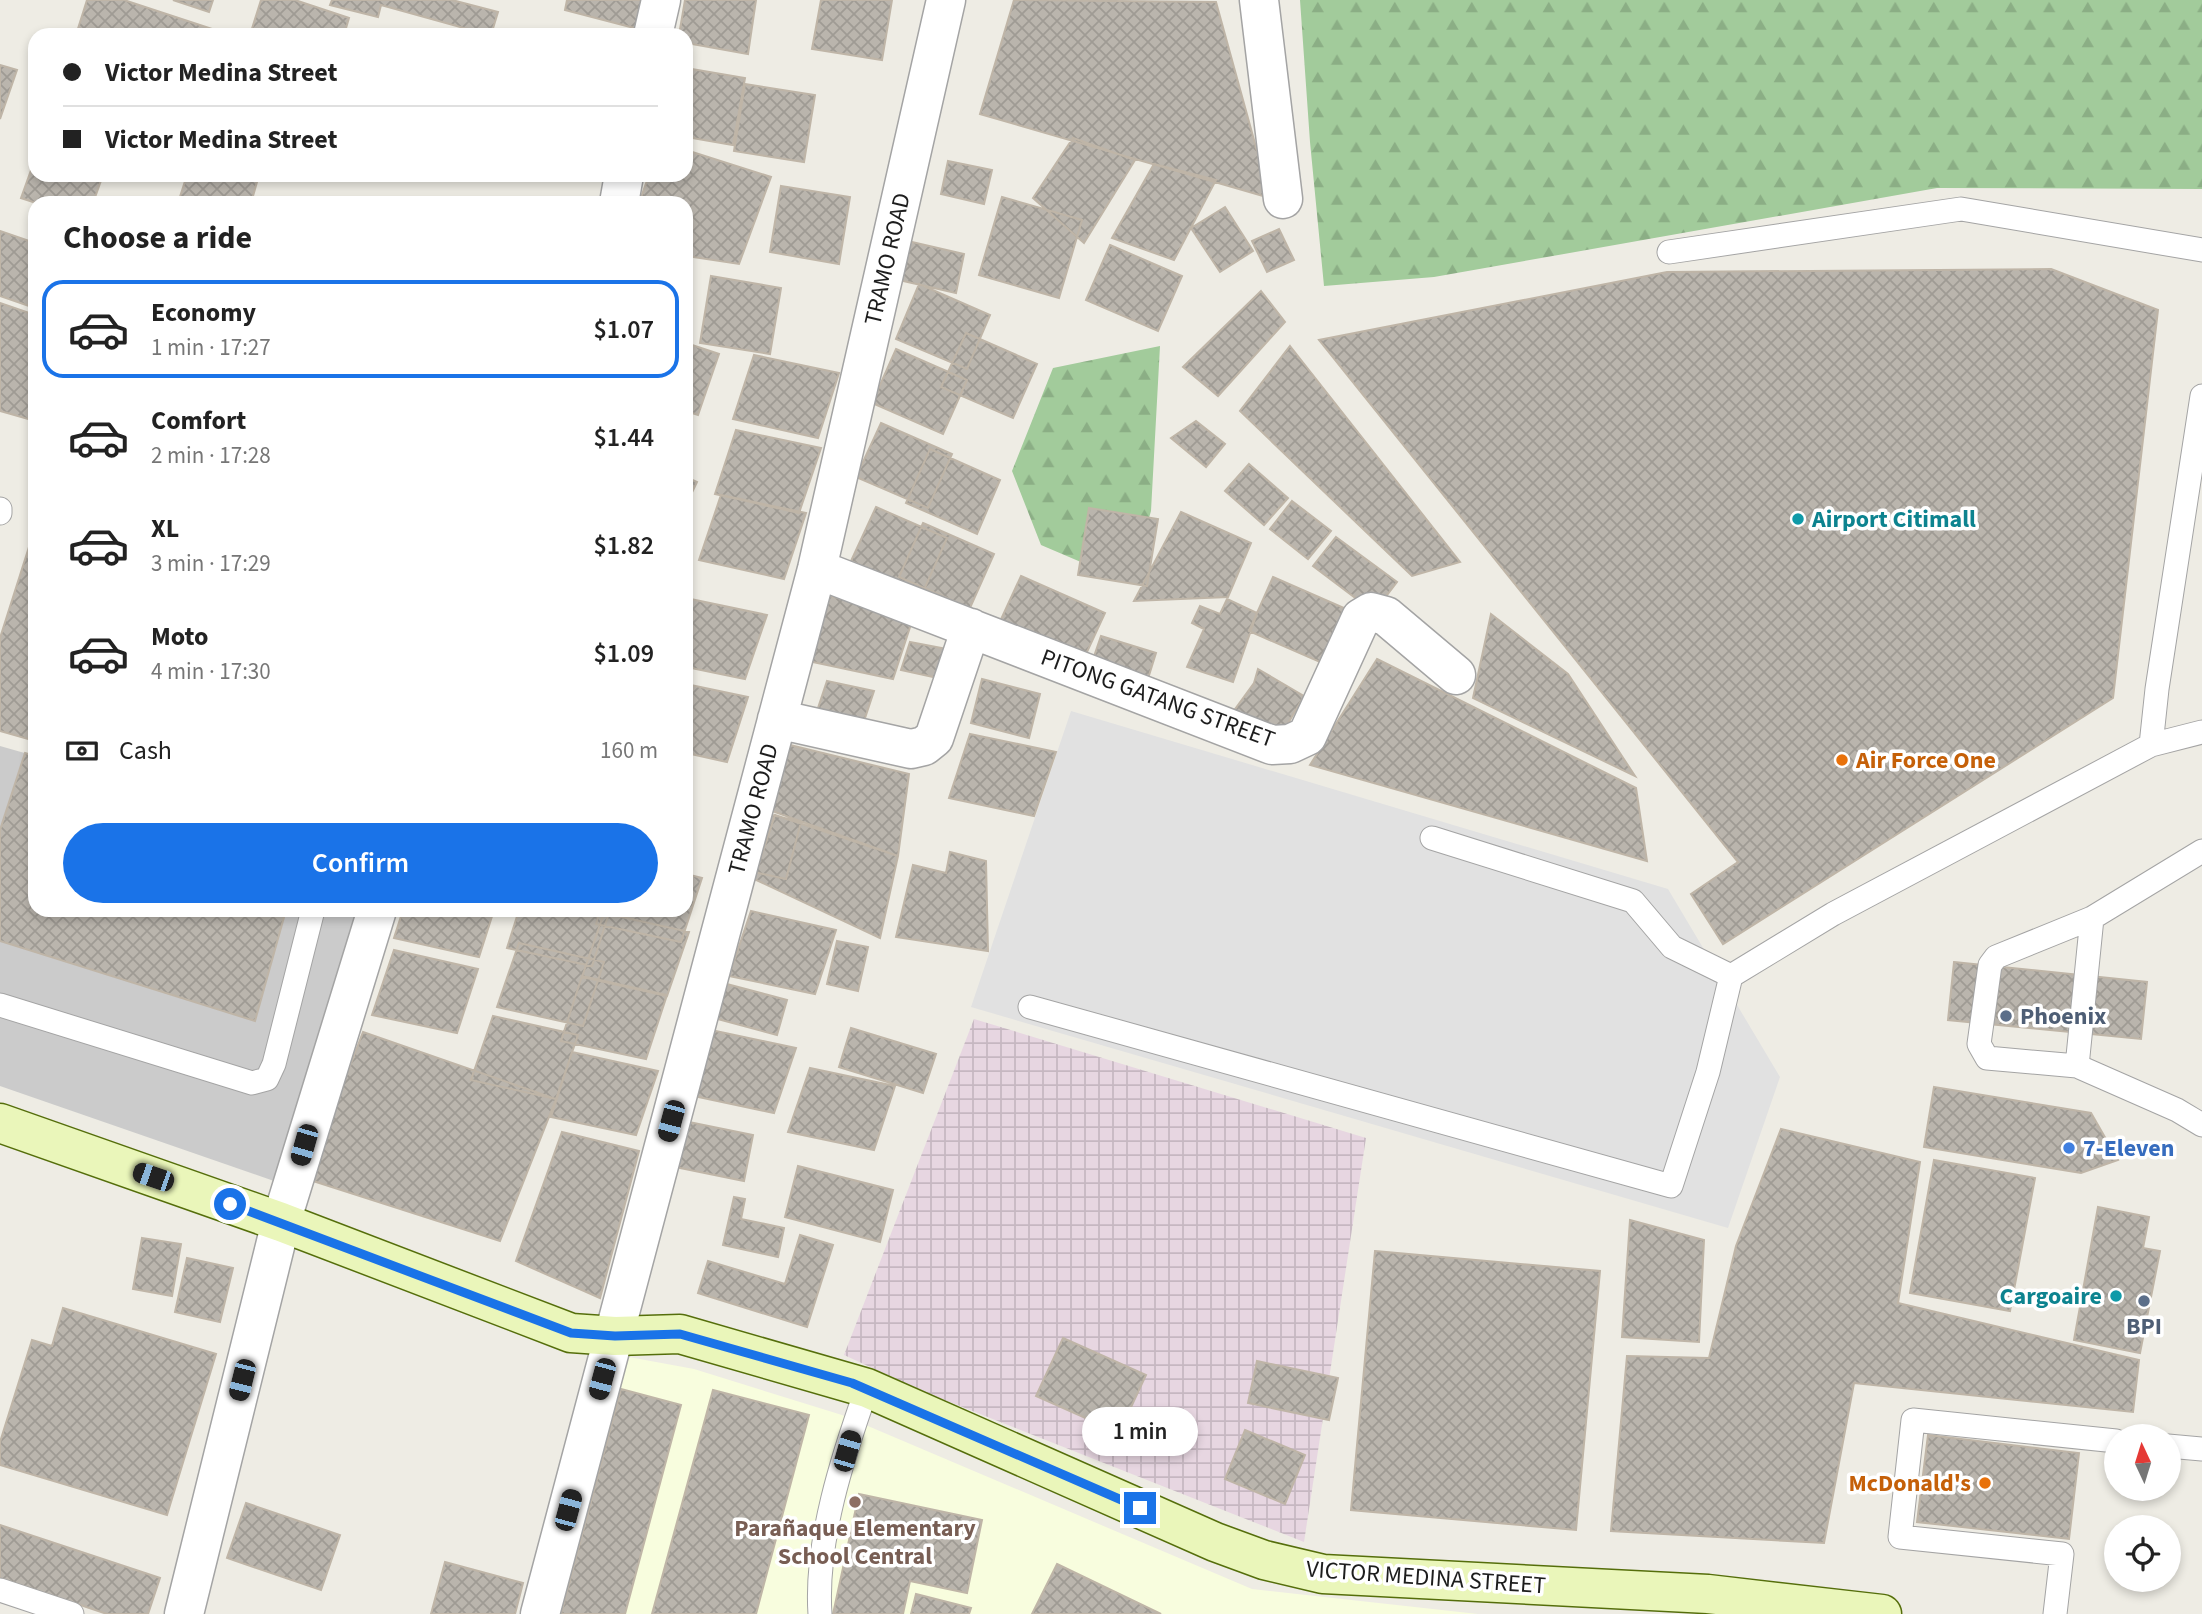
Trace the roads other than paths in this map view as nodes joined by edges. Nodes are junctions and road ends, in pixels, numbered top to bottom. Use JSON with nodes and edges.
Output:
{"nodes":[{"id":1,"x":661,"y":0,"type":"edge"},
{"id":2,"x":946,"y":0,"type":"edge"},
{"id":3,"x":1259,"y":0,"type":"edge"},
{"id":4,"x":655,"y":28,"type":"edge"},
{"id":5,"x":1283,"y":199,"type":"dead end"},
{"id":6,"x":2202,"y":250,"type":"edge"},
{"id":7,"x":1670,"y":252,"type":"dead end"},
{"id":8,"x":2202,"y":396,"type":"edge"},
{"id":9,"x":817,"y":569,"type":"junction"},
{"id":10,"x":971,"y":628,"type":"junction"},
{"id":11,"x":1456,"y":675,"type":"dead end"},
{"id":12,"x":778,"y":719,"type":"junction"},
{"id":13,"x":2202,"y":732,"type":"edge"},
{"id":14,"x":2151,"y":745,"type":"junction"},
{"id":15,"x":1432,"y":838,"type":"dead end"},
{"id":16,"x":2202,"y":850,"type":"edge"},
{"id":17,"x":311,"y":917,"type":"edge"},
{"id":18,"x":375,"y":917,"type":"edge"},
{"id":19,"x":2092,"y":918,"type":"junction"},
{"id":20,"x":1731,"y":975,"type":"junction"},
{"id":21,"x":0,"y":1005,"type":"edge"},
{"id":22,"x":1030,"y":1007,"type":"dead end"},
{"id":23,"x":2077,"y":1066,"type":"junction"},
{"id":24,"x":0,"y":1123,"type":"edge"},
{"id":25,"x":2202,"y":1125,"type":"edge"},
{"id":26,"x":281,"y":1222,"type":"junction"},
{"id":27,"x":615,"y":1336,"type":"junction"},
{"id":28,"x":867,"y":1388,"type":"junction"},
{"id":29,"x":2104,"y":1440,"type":"edge"},
{"id":30,"x":2181,"y":1447,"type":"edge"},
{"id":31,"x":2202,"y":1449,"type":"edge"},
{"id":32,"x":0,"y":1590,"type":"edge"},
{"id":33,"x":72,"y":1614,"type":"edge"},
{"id":34,"x":184,"y":1614,"type":"edge"},
{"id":35,"x":541,"y":1614,"type":"edge"},
{"id":36,"x":820,"y":1614,"type":"edge"},
{"id":37,"x":1882,"y":1614,"type":"edge"},
{"id":38,"x":2055,"y":1614,"type":"edge"}],
"edges":[{"from":1,"to":4,"type":"street"},
{"from":2,"to":9,"type":"street","name":"TRAMO ROAD"},
{"from":3,"to":5,"type":"street"},
{"from":6,"to":7,"type":"lane"},
{"from":8,"to":14,"type":"lane"},
{"from":9,"to":10,"type":"street","name":"PITONG GATANG STREET"},
{"from":9,"to":12,"type":"street","name":"TRAMO ROAD"},
{"from":10,"to":11,"type":"street","name":"PITONG GATANG STREET"},
{"from":10,"to":12,"type":"street"},
{"from":12,"to":27,"type":"street","name":"TRAMO ROAD"},
{"from":13,"to":14,"type":"lane"},
{"from":14,"to":20,"type":"lane"},
{"from":15,"to":20,"type":"lane"},
{"from":16,"to":19,"type":"lane"},
{"from":17,"to":21,"type":"lane"},
{"from":18,"to":26,"type":"street"},
{"from":19,"to":23,"type":"lane"},
{"from":19,"to":23,"type":"lane"},
{"from":20,"to":22,"type":"lane"},
{"from":23,"to":25,"type":"lane"},
{"from":24,"to":26,"type":"main road","name":"VICTOR MEDINA STREET"},
{"from":26,"to":27,"type":"main road","name":"VICTOR MEDINA STREET"},
{"from":26,"to":34,"type":"street"},
{"from":27,"to":28,"type":"main road","name":"VICTOR MEDINA STREET"},
{"from":27,"to":35,"type":"street","name":"TRAMO ROAD"},
{"from":28,"to":36,"type":"lane"},
{"from":28,"to":37,"type":"main road","name":"VICTOR MEDINA STREET"},
{"from":29,"to":38,"type":"lane"},
{"from":30,"to":31,"type":"lane"},
{"from":32,"to":33,"type":"lane"}]}
